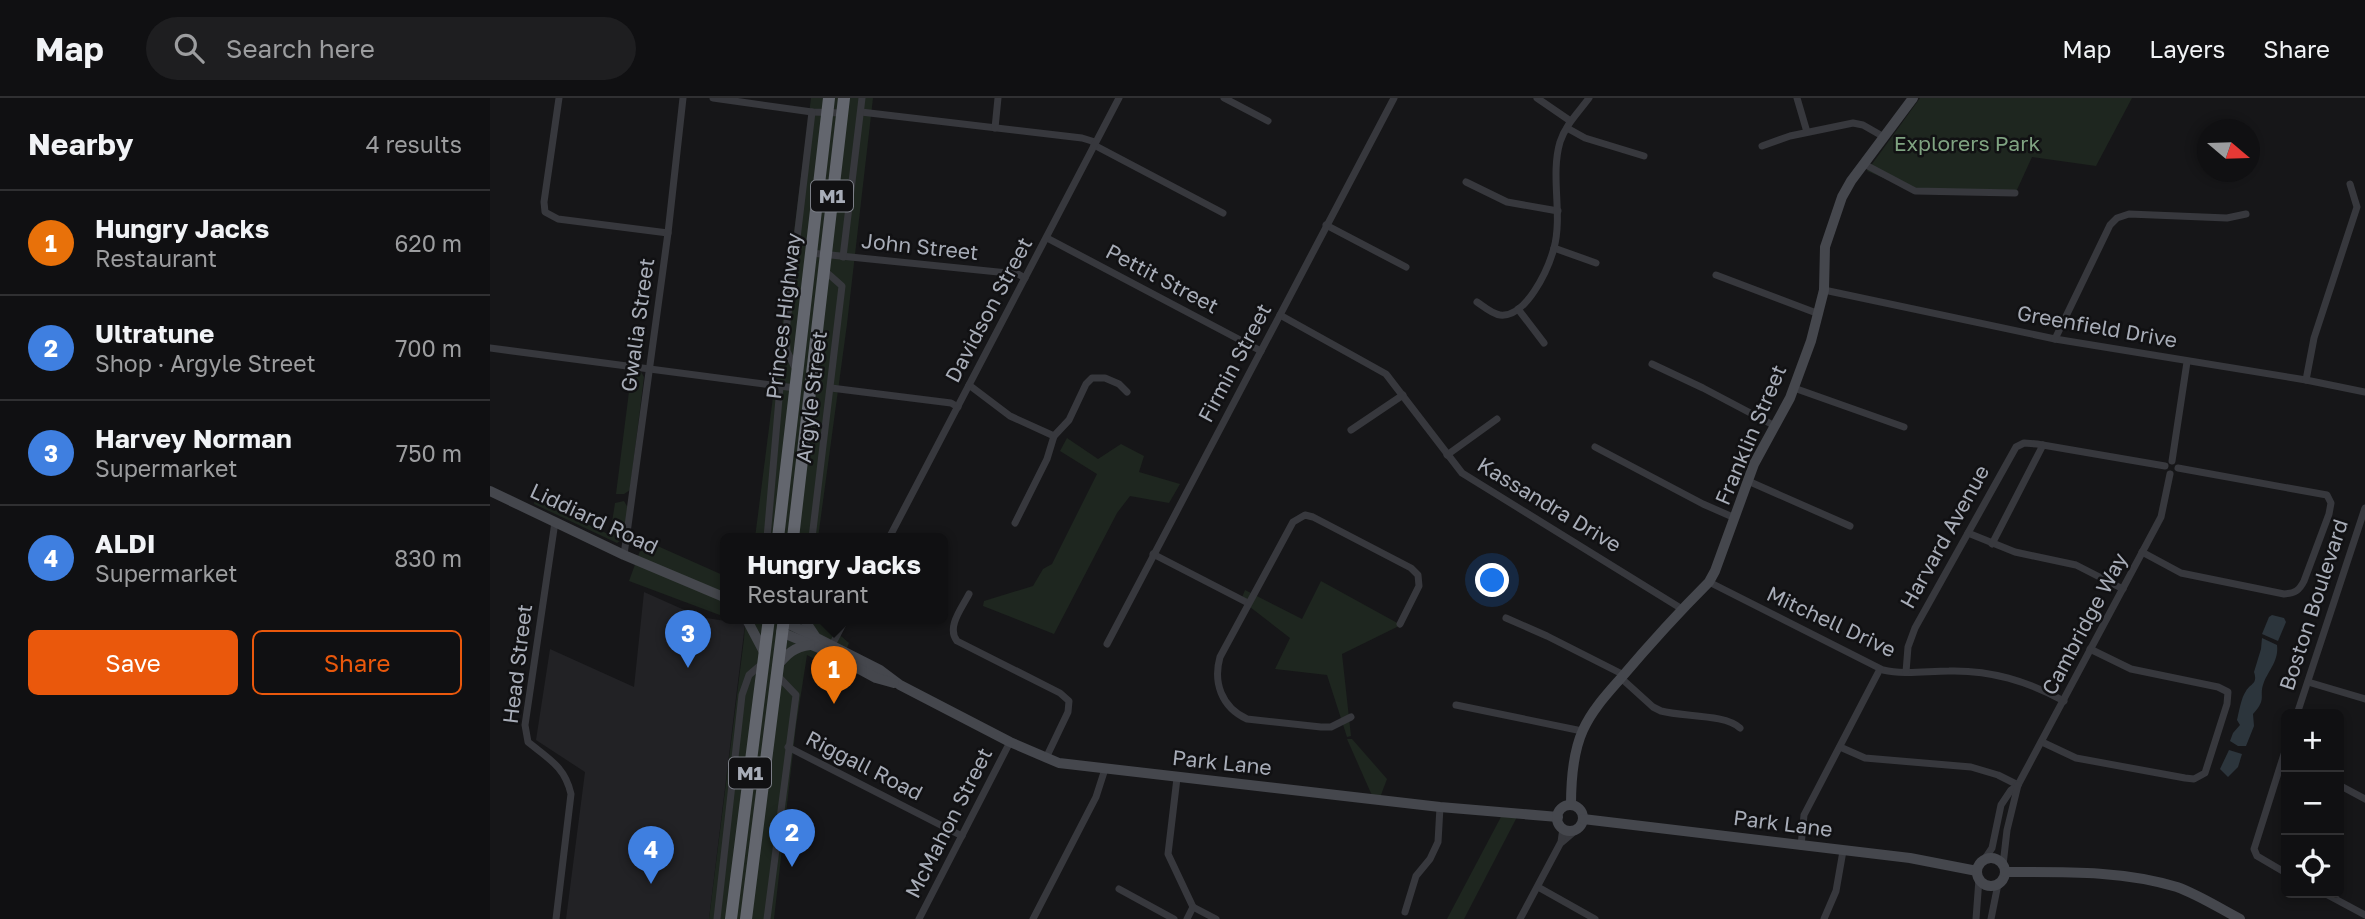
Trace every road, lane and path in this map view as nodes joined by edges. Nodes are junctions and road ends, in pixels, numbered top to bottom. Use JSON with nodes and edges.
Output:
{"nodes":[{"id":1,"x":559,"y":98,"type":"edge"},
{"id":2,"x":683,"y":98,"type":"edge"},
{"id":3,"x":713,"y":98,"type":"edge"},
{"id":4,"x":829,"y":98,"type":"edge"},
{"id":5,"x":838,"y":98,"type":"edge"},
{"id":6,"x":844,"y":98,"type":"edge"},
{"id":7,"x":862,"y":98,"type":"edge"},
{"id":8,"x":998,"y":98,"type":"edge"},
{"id":9,"x":1119,"y":98,"type":"edge"},
{"id":10,"x":1224,"y":98,"type":"edge"},
{"id":11,"x":1394,"y":98,"type":"edge"},
{"id":12,"x":1537,"y":98,"type":"edge"},
{"id":13,"x":1589,"y":98,"type":"edge"},
{"id":14,"x":1797,"y":98,"type":"edge"},
{"id":15,"x":1913,"y":98,"type":"edge"},
{"id":16,"x":812,"y":112,"type":"junction"},
{"id":17,"x":861,"y":112,"type":"junction"},
{"id":18,"x":836,"y":113,"type":"junction"},
{"id":19,"x":1268,"y":121,"type":"dead end"},
{"id":20,"x":1568,"y":124,"type":"junction"},
{"id":21,"x":995,"y":128,"type":"junction"},
{"id":22,"x":1807,"y":132,"type":"junction"},
{"id":23,"x":1884,"y":137,"type":"junction"},
{"id":24,"x":1095,"y":144,"type":"junction"},
{"id":25,"x":1762,"y":146,"type":"dead end"},
{"id":26,"x":1644,"y":156,"type":"dead end"},
{"id":27,"x":1864,"y":164,"type":"junction"},
{"id":28,"x":1466,"y":183,"type":"dead end"},
{"id":29,"x":2350,"y":184,"type":"dead end"},
{"id":30,"x":2015,"y":193,"type":"dead end"},
{"id":31,"x":1558,"y":211,"type":"junction"},
{"id":32,"x":1223,"y":213,"type":"dead end"},
{"id":33,"x":2246,"y":214,"type":"dead end"},
{"id":34,"x":1326,"y":225,"type":"junction"},
{"id":35,"x":668,"y":233,"type":"junction"},
{"id":36,"x":1047,"y":239,"type":"junction"},
{"id":37,"x":1554,"y":248,"type":"junction"},
{"id":38,"x":811,"y":253,"type":"junction"},
{"id":39,"x":825,"y":255,"type":"junction"},
{"id":40,"x":844,"y":257,"type":"junction"},
{"id":41,"x":1596,"y":263,"type":"dead end"},
{"id":42,"x":1406,"y":267,"type":"dead end"},
{"id":43,"x":823,"y":269,"type":"junction"},
{"id":44,"x":1716,"y":275,"type":"dead end"},
{"id":45,"x":1026,"y":278,"type":"junction"},
{"id":46,"x":1824,"y":290,"type":"junction"},
{"id":47,"x":1477,"y":302,"type":"dead end"},
{"id":48,"x":1518,"y":309,"type":"junction"},
{"id":49,"x":1819,"y":314,"type":"junction"},
{"id":50,"x":1280,"y":315,"type":"junction"},
{"id":51,"x":2055,"y":339,"type":"junction"},
{"id":52,"x":1544,"y":343,"type":"dead end"},
{"id":53,"x":490,"y":348,"type":"edge"},
{"id":54,"x":1261,"y":351,"type":"junction"},
{"id":55,"x":2187,"y":362,"type":"junction"},
{"id":56,"x":1652,"y":364,"type":"dead end"},
{"id":57,"x":649,"y":370,"type":"junction"},
{"id":58,"x":797,"y":373,"type":"junction"},
{"id":59,"x":2306,"y":380,"type":"junction"},
{"id":60,"x":969,"y":385,"type":"junction"},
{"id":61,"x":780,"y":387,"type":"junction"},
{"id":62,"x":795,"y":388,"type":"junction"},
{"id":63,"x":831,"y":388,"type":"junction"},
{"id":64,"x":1794,"y":388,"type":"junction"},
{"id":65,"x":1127,"y":392,"type":"dead end"},
{"id":66,"x":2365,"y":392,"type":"edge"},
{"id":67,"x":1402,"y":395,"type":"junction"},
{"id":68,"x":958,"y":407,"type":"junction"},
{"id":69,"x":1497,"y":419,"type":"dead end"},
{"id":70,"x":1775,"y":426,"type":"junction"},
{"id":71,"x":1904,"y":427,"type":"dead end"},
{"id":72,"x":1351,"y":430,"type":"dead end"},
{"id":73,"x":1054,"y":436,"type":"junction"},
{"id":74,"x":2043,"y":445,"type":"junction"},
{"id":75,"x":1595,"y":447,"type":"dead end"},
{"id":76,"x":1447,"y":455,"type":"junction"},
{"id":77,"x":2169,"y":463,"type":"junction"},
{"id":78,"x":2178,"y":468,"type":"junction"},
{"id":79,"x":2171,"y":474,"type":"junction"},
{"id":80,"x":1748,"y":481,"type":"junction"},
{"id":81,"x":490,"y":491,"type":"edge"},
{"id":82,"x":2365,"y":508,"type":"edge"},
{"id":83,"x":1735,"y":518,"type":"junction"},
{"id":84,"x":555,"y":522,"type":"junction"},
{"id":85,"x":1015,"y":523,"type":"dead end"},
{"id":86,"x":1850,"y":526,"type":"dead end"},
{"id":87,"x":766,"y":533,"type":"edge"},
{"id":88,"x":779,"y":533,"type":"edge"},
{"id":89,"x":794,"y":533,"type":"edge"},
{"id":90,"x":813,"y":533,"type":"edge"},
{"id":91,"x":892,"y":533,"type":"edge"},
{"id":92,"x":1968,"y":533,"type":"junction"},
{"id":93,"x":1992,"y":544,"type":"junction"},
{"id":94,"x":2142,"y":552,"type":"junction"},
{"id":95,"x":1153,"y":554,"type":"junction"},
{"id":96,"x":624,"y":555,"type":"junction"},
{"id":97,"x":682,"y":580,"type":"junction"},
{"id":98,"x":1709,"y":582,"type":"junction"},
{"id":99,"x":2123,"y":589,"type":"junction"},
{"id":100,"x":969,"y":594,"type":"dead end"},
{"id":101,"x":720,"y":595,"type":"edge"},
{"id":102,"x":720,"y":601,"type":"edge"},
{"id":103,"x":1248,"y":603,"type":"junction"},
{"id":104,"x":1682,"y":609,"type":"junction"},
{"id":105,"x":1506,"y":618,"type":"dead end"},
{"id":106,"x":751,"y":624,"type":"edge"},
{"id":107,"x":777,"y":624,"type":"edge"},
{"id":108,"x":779,"y":624,"type":"edge"},
{"id":109,"x":806,"y":624,"type":"edge"},
{"id":110,"x":843,"y":624,"type":"edge"},
{"id":111,"x":1400,"y":624,"type":"dead end"},
{"id":112,"x":814,"y":641,"type":"junction"},
{"id":113,"x":1107,"y":644,"type":"dead end"},
{"id":114,"x":830,"y":649,"type":"junction"},
{"id":115,"x":2090,"y":649,"type":"junction"},
{"id":116,"x":770,"y":664,"type":"junction"},
{"id":117,"x":1880,"y":669,"type":"junction"},
{"id":118,"x":1906,"y":672,"type":"junction"},
{"id":119,"x":1622,"y":676,"type":"junction"},
{"id":120,"x":2308,"y":682,"type":"junction"},
{"id":121,"x":2365,"y":699,"type":"edge"},
{"id":122,"x":2064,"y":701,"type":"junction"},
{"id":123,"x":1456,"y":705,"type":"dead end"},
{"id":124,"x":2299,"y":709,"type":"edge"},
{"id":125,"x":1351,"y":717,"type":"dead end"},
{"id":126,"x":1740,"y":728,"type":"dead end"},
{"id":127,"x":1582,"y":731,"type":"junction"},
{"id":128,"x":2042,"y":741,"type":"junction"},
{"id":129,"x":1010,"y":743,"type":"junction"},
{"id":130,"x":788,"y":747,"type":"junction"},
{"id":131,"x":1840,"y":747,"type":"junction"},
{"id":132,"x":1046,"y":758,"type":"junction"},
{"id":133,"x":1104,"y":769,"type":"junction"},
{"id":134,"x":2282,"y":772,"type":"edge"},
{"id":135,"x":1177,"y":778,"type":"junction"},
{"id":136,"x":2018,"y":785,"type":"junction"},
{"id":137,"x":2344,"y":788,"type":"edge"},
{"id":138,"x":2365,"y":799,"type":"edge"},
{"id":139,"x":1571,"y":805,"type":"junction"},
{"id":140,"x":1440,"y":807,"type":"junction"},
{"id":141,"x":1558,"y":817,"type":"junction"},
{"id":142,"x":1583,"y":819,"type":"junction"},
{"id":143,"x":1563,"y":828,"type":"junction"},
{"id":144,"x":1576,"y":830,"type":"junction"},
{"id":145,"x":962,"y":836,"type":"junction"},
{"id":146,"x":1561,"y":842,"type":"junction"},
{"id":147,"x":1801,"y":846,"type":"junction"},
{"id":148,"x":1843,"y":851,"type":"junction"},
{"id":149,"x":1984,"y":860,"type":"junction"},
{"id":150,"x":2004,"y":868,"type":"junction"},
{"id":151,"x":2281,"y":870,"type":"edge"},
{"id":152,"x":1978,"y":875,"type":"junction"},
{"id":153,"x":1998,"y":884,"type":"junction"},
{"id":154,"x":1538,"y":887,"type":"junction"},
{"id":155,"x":1119,"y":889,"type":"dead end"},
{"id":156,"x":2333,"y":898,"type":"edge"},
{"id":157,"x":1193,"y":907,"type":"junction"},
{"id":158,"x":1405,"y":912,"type":"dead end"},
{"id":159,"x":2364,"y":916,"type":"edge"},
{"id":160,"x":556,"y":919,"type":"edge"},
{"id":161,"x":717,"y":919,"type":"edge"},
{"id":162,"x":731,"y":919,"type":"edge"},
{"id":163,"x":746,"y":919,"type":"edge"},
{"id":164,"x":767,"y":919,"type":"edge"},
{"id":165,"x":919,"y":919,"type":"edge"},
{"id":166,"x":1033,"y":919,"type":"edge"},
{"id":167,"x":1174,"y":919,"type":"edge"},
{"id":168,"x":1187,"y":919,"type":"edge"},
{"id":169,"x":1216,"y":919,"type":"edge"},
{"id":170,"x":1520,"y":919,"type":"edge"},
{"id":171,"x":1595,"y":919,"type":"edge"},
{"id":172,"x":1824,"y":919,"type":"edge"},
{"id":173,"x":1976,"y":919,"type":"edge"},
{"id":174,"x":1991,"y":919,"type":"edge"},
{"id":175,"x":2239,"y":919,"type":"edge"}],
"edges":[{"from":1,"to":35,"type":"street"},
{"from":2,"to":35,"type":"street","name":"Gwalia Street"},
{"from":3,"to":16,"type":"street"},
{"from":4,"to":18,"type":"highway","name":"Princes Highway","number":"M1"},
{"from":5,"to":18,"type":"street"},
{"from":6,"to":18,"type":"highway","name":"Princes Highway","number":"M1"},
{"from":7,"to":17,"type":"street"},
{"from":8,"to":21,"type":"street"},
{"from":9,"to":24,"type":"street","name":"Davidson Street"},
{"from":10,"to":19,"type":"street"},
{"from":11,"to":34,"type":"street","name":"Firmin Street"},
{"from":12,"to":20,"type":"street"},
{"from":13,"to":20,"type":"street"},
{"from":14,"to":22,"type":"street"},
{"from":15,"to":23,"type":"street","name":"Franklin Street"},
{"from":16,"to":18,"type":"street"},
{"from":16,"to":58,"type":"street","name":"Argyle Street"},
{"from":17,"to":21,"type":"street"},
{"from":17,"to":40,"type":"street"},
{"from":18,"to":38,"type":"highway","name":"Princes Highway","number":"M1"},
{"from":18,"to":39,"type":"highway","name":"Princes Highway","number":"M1"},
{"from":20,"to":26,"type":"street"},
{"from":20,"to":31,"type":"street"},
{"from":21,"to":24,"type":"street"},
{"from":22,"to":23,"type":"street"},
{"from":22,"to":25,"type":"street"},
{"from":23,"to":27,"type":"street","name":"Franklin Street"},
{"from":24,"to":32,"type":"street"},
{"from":24,"to":36,"type":"street","name":"Davidson Street"},
{"from":27,"to":30,"type":"street"},
{"from":27,"to":46,"type":"street","name":"Franklin Street"},
{"from":28,"to":31,"type":"street"},
{"from":29,"to":59,"type":"street"},
{"from":31,"to":37,"type":"street"},
{"from":33,"to":51,"type":"street"},
{"from":34,"to":42,"type":"street"},
{"from":34,"to":50,"type":"street","name":"Firmin Street"},
{"from":35,"to":57,"type":"street","name":"Gwalia Street"},
{"from":36,"to":45,"type":"street","name":"Davidson Street"},
{"from":36,"to":54,"type":"street","name":"Pettit Street"},
{"from":37,"to":41,"type":"street"},
{"from":37,"to":48,"type":"street"},
{"from":38,"to":39,"type":"street","name":"John Street"},
{"from":38,"to":58,"type":"highway","name":"Princes Highway","number":"M1"},
{"from":39,"to":40,"type":"street","name":"John Street"},
{"from":39,"to":43,"type":"highway","name":"Princes Highway","number":"M1"},
{"from":40,"to":45,"type":"street","name":"John Street"},
{"from":43,"to":63,"type":"street","name":"Argyle Street"},
{"from":43,"to":89,"type":"highway","name":"Princes Highway","number":"M1"},
{"from":44,"to":49,"type":"street"},
{"from":45,"to":60,"type":"street","name":"Davidson Street"},
{"from":46,"to":49,"type":"street","name":"Franklin Street"},
{"from":46,"to":51,"type":"street","name":"Greenfield Drive"},
{"from":47,"to":48,"type":"street"},
{"from":48,"to":52,"type":"street"},
{"from":49,"to":64,"type":"street","name":"Franklin Street"},
{"from":50,"to":54,"type":"street","name":"Firmin Street"},
{"from":50,"to":67,"type":"street","name":"Kassandra Drive"},
{"from":51,"to":55,"type":"street","name":"Greenfield Drive"},
{"from":53,"to":57,"type":"street"},
{"from":54,"to":95,"type":"street","name":"Firmin Street"},
{"from":55,"to":59,"type":"street","name":"Greenfield Drive"},
{"from":55,"to":77,"type":"street"},
{"from":56,"to":70,"type":"street"},
{"from":57,"to":61,"type":"street"},
{"from":57,"to":96,"type":"street","name":"Gwalia Street"},
{"from":58,"to":62,"type":"highway","name":"Princes Highway","number":"M1"},
{"from":59,"to":66,"type":"street","name":"Greenfield Drive"},
{"from":60,"to":68,"type":"street","name":"Davidson Street"},
{"from":60,"to":73,"type":"street"},
{"from":61,"to":62,"type":"street"},
{"from":61,"to":87,"type":"street","name":"Argyle Street"},
{"from":62,"to":88,"type":"highway","name":"Princes Highway","number":"M1"},
{"from":63,"to":68,"type":"street"},
{"from":63,"to":90,"type":"street","name":"Argyle Street"},
{"from":64,"to":70,"type":"street","name":"Franklin Street"},
{"from":64,"to":71,"type":"street"},
{"from":65,"to":73,"type":"street"},
{"from":67,"to":72,"type":"street"},
{"from":67,"to":76,"type":"street","name":"Kassandra Drive"},
{"from":68,"to":91,"type":"street","name":"Davidson Street"},
{"from":69,"to":76,"type":"street"},
{"from":70,"to":80,"type":"street","name":"Franklin Street"},
{"from":73,"to":85,"type":"street"},
{"from":74,"to":77,"type":"street","name":"Harvard Avenue"},
{"from":74,"to":92,"type":"street","name":"Harvard Avenue"},
{"from":74,"to":93,"type":"street","name":"Harvard Avenue"},
{"from":75,"to":83,"type":"street"},
{"from":76,"to":104,"type":"street","name":"Kassandra Drive"},
{"from":77,"to":78,"type":"street"},
{"from":77,"to":79,"type":"street"},
{"from":78,"to":79,"type":"street"},
{"from":78,"to":94,"type":"street"},
{"from":79,"to":94,"type":"street","name":"Cambridge Way"},
{"from":80,"to":83,"type":"street","name":"Franklin Street"},
{"from":80,"to":86,"type":"street"},
{"from":81,"to":84,"type":"street","name":"Liddiard Road"},
{"from":82,"to":120,"type":"street","name":"Boston Boulevard"},
{"from":83,"to":98,"type":"street","name":"Franklin Street"},
{"from":84,"to":96,"type":"street","name":"Liddiard Road"},
{"from":84,"to":160,"type":"street","name":"Head Street"},
{"from":92,"to":93,"type":"street"},
{"from":92,"to":118,"type":"street","name":"Harvard Avenue"},
{"from":93,"to":99,"type":"street"},
{"from":94,"to":99,"type":"street","name":"Cambridge Way"},
{"from":95,"to":103,"type":"street"},
{"from":95,"to":113,"type":"street","name":"Firmin Street"},
{"from":96,"to":97,"type":"street","name":"Liddiard Road"},
{"from":97,"to":101,"type":"street","name":"Liddiard Road"},
{"from":97,"to":102,"type":"street","name":"Liddiard Road"},
{"from":98,"to":104,"type":"street","name":"Franklin Street"},
{"from":98,"to":117,"type":"street","name":"Mitchell Drive"},
{"from":99,"to":115,"type":"street","name":"Cambridge Way"},
{"from":100,"to":132,"type":"street"},
{"from":103,"to":111,"type":"street"},
{"from":103,"to":125,"type":"street"},
{"from":104,"to":119,"type":"street","name":"Franklin Street"},
{"from":105,"to":119,"type":"street"},
{"from":106,"to":116,"type":"street"},
{"from":107,"to":116,"type":"highway","number":"M1"},
{"from":108,"to":112,"type":"street","name":"Park Lane"},
{"from":109,"to":112,"type":"street"},
{"from":110,"to":114,"type":"street"},
{"from":112,"to":114,"type":"street","name":"Park Lane"},
{"from":112,"to":116,"type":"street"},
{"from":114,"to":129,"type":"street","name":"Park Lane"},
{"from":115,"to":122,"type":"street","name":"Cambridge Way"},
{"from":115,"to":128,"type":"street"},
{"from":116,"to":130,"type":"street"},
{"from":116,"to":161,"type":"street"},
{"from":116,"to":162,"type":"highway","number":"M1"},
{"from":116,"to":163,"type":"highway","number":"M1"},
{"from":117,"to":118,"type":"street","name":"Mitchell Drive"},
{"from":117,"to":131,"type":"street"},
{"from":118,"to":122,"type":"street","name":"Mitchell Drive"},
{"from":119,"to":126,"type":"street"},
{"from":119,"to":127,"type":"street","name":"Franklin Street"},
{"from":120,"to":121,"type":"street"},
{"from":120,"to":124,"type":"street","name":"Boston Boulevard"},
{"from":122,"to":128,"type":"street","name":"Cambridge Way"},
{"from":123,"to":127,"type":"street"},
{"from":127,"to":139,"type":"street","name":"Franklin Street"},
{"from":128,"to":136,"type":"street","name":"Cambridge Way"},
{"from":129,"to":132,"type":"street","name":"Park Lane"},
{"from":129,"to":145,"type":"street","name":"McMahon Street"},
{"from":130,"to":145,"type":"street","name":"Riggall Road"},
{"from":130,"to":164,"type":"street"},
{"from":131,"to":136,"type":"street"},
{"from":131,"to":147,"type":"street"},
{"from":132,"to":133,"type":"street","name":"Park Lane"},
{"from":133,"to":135,"type":"street","name":"Park Lane"},
{"from":133,"to":166,"type":"street"},
{"from":134,"to":151,"type":"street"},
{"from":135,"to":140,"type":"street","name":"Park Lane"},
{"from":135,"to":157,"type":"street"},
{"from":136,"to":149,"type":"street","name":"Cambridge Way"},
{"from":136,"to":150,"type":"street","name":"Cambridge Way"},
{"from":137,"to":138,"type":"street"},
{"from":139,"to":141,"type":"street"},
{"from":139,"to":142,"type":"street"},
{"from":140,"to":141,"type":"street","name":"Park Lane"},
{"from":140,"to":158,"type":"street"},
{"from":141,"to":143,"type":"street"},
{"from":142,"to":144,"type":"street"},
{"from":142,"to":147,"type":"street","name":"Park Lane"},
{"from":143,"to":144,"type":"street"},
{"from":143,"to":146,"type":"street"},
{"from":144,"to":146,"type":"street"},
{"from":145,"to":165,"type":"street","name":"McMahon Street"},
{"from":146,"to":154,"type":"street"},
{"from":147,"to":148,"type":"street","name":"Park Lane"},
{"from":148,"to":152,"type":"street","name":"Park Lane"},
{"from":148,"to":172,"type":"street"},
{"from":149,"to":150,"type":"street"},
{"from":149,"to":152,"type":"street"},
{"from":150,"to":153,"type":"street"},
{"from":150,"to":175,"type":"street"},
{"from":152,"to":153,"type":"street"},
{"from":152,"to":173,"type":"street"},
{"from":153,"to":174,"type":"street"},
{"from":154,"to":170,"type":"street"},
{"from":154,"to":171,"type":"street"},
{"from":155,"to":167,"type":"street"},
{"from":156,"to":159,"type":"street"},
{"from":157,"to":168,"type":"street"},
{"from":157,"to":169,"type":"street"}]}
